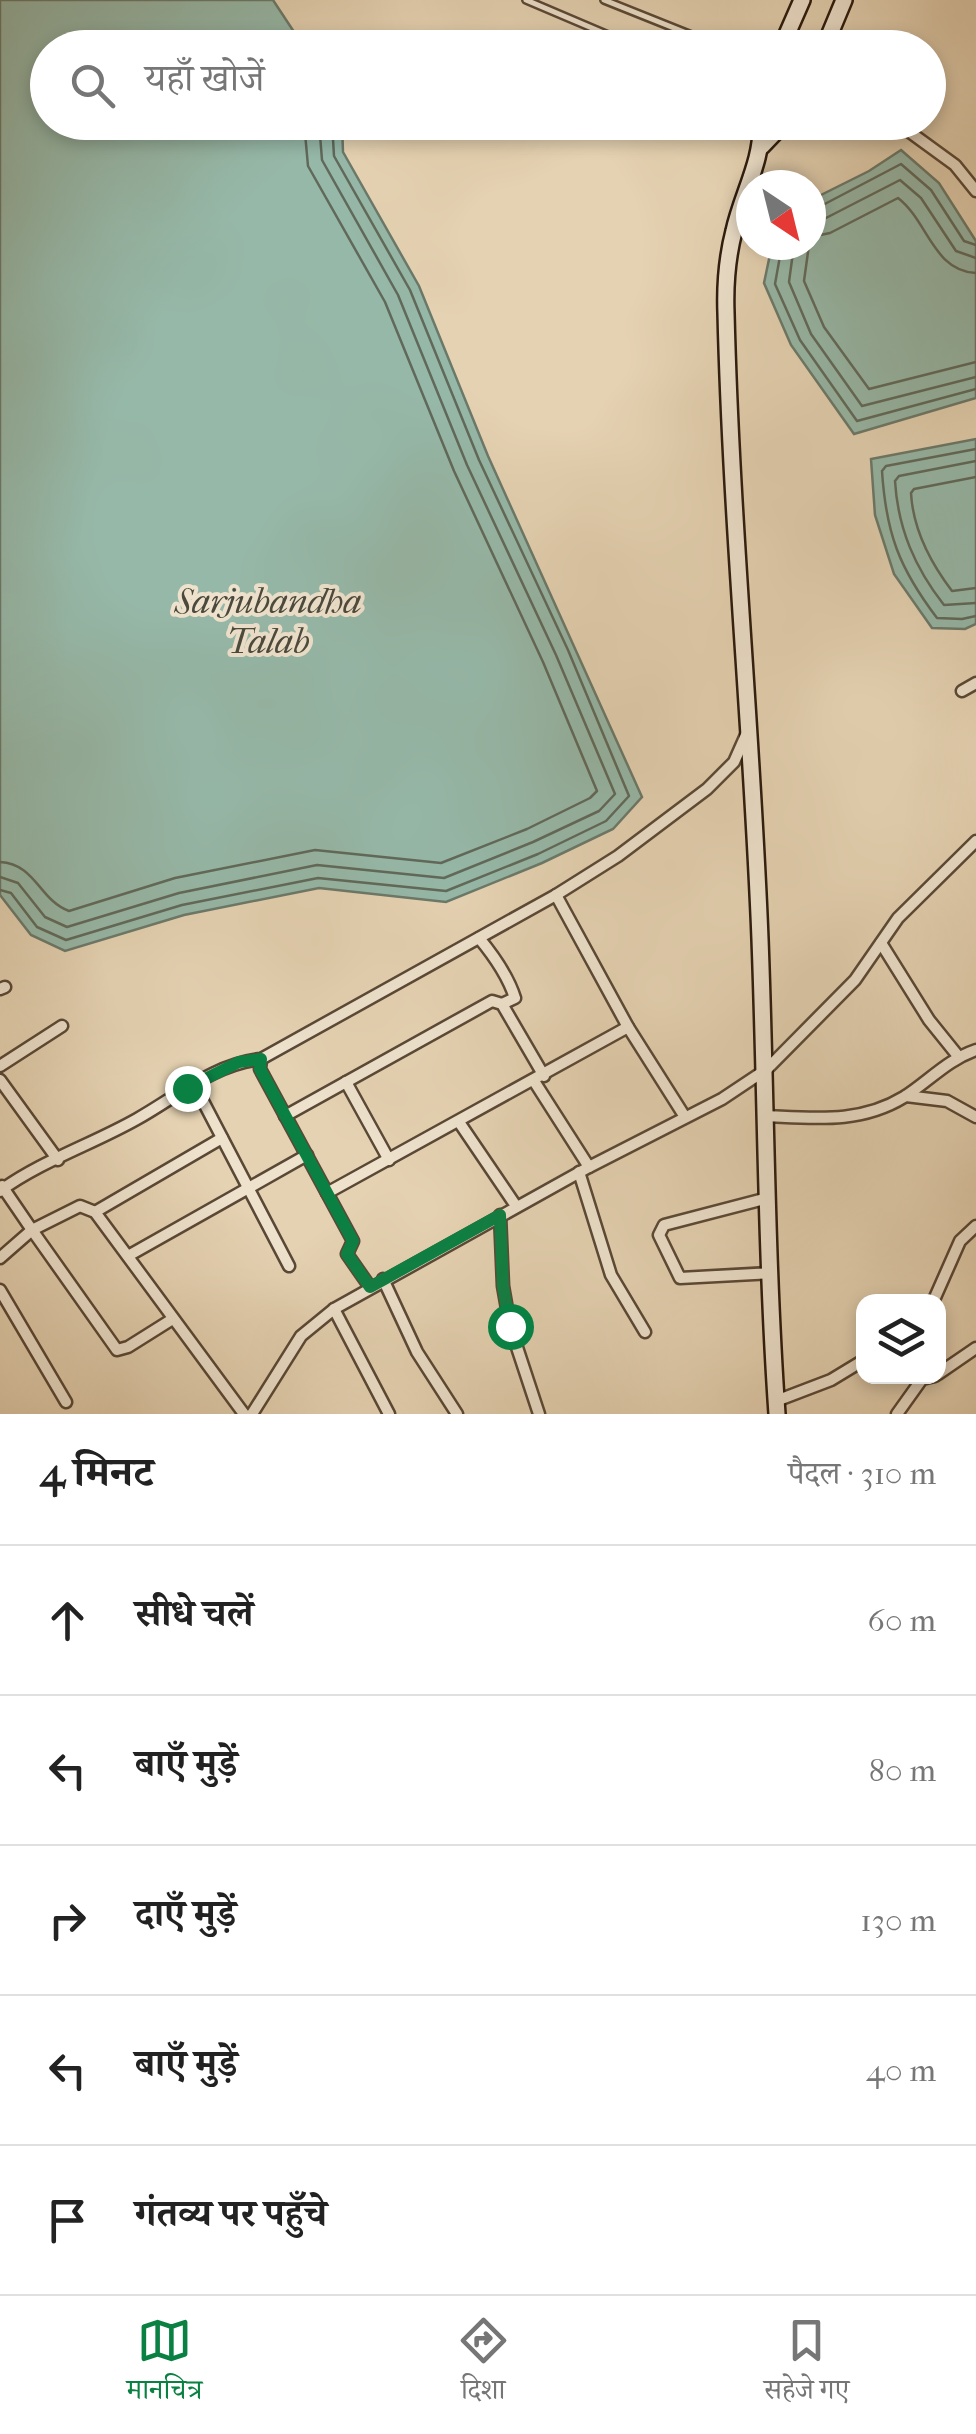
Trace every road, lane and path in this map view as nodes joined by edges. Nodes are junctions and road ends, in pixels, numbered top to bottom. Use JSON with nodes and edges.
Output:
{"nodes":[{"id":1,"x":526,"y":0,"type":"edge"},
{"id":2,"x":604,"y":0,"type":"edge"},
{"id":3,"x":844,"y":0,"type":"edge"},
{"id":4,"x":799,"y":1,"type":"edge"},
{"id":5,"x":597,"y":30,"type":"edge"},
{"id":6,"x":679,"y":30,"type":"edge"},
{"id":7,"x":788,"y":30,"type":"edge"},
{"id":8,"x":832,"y":30,"type":"edge"},
{"id":9,"x":762,"y":140,"type":"edge"},
{"id":10,"x":768,"y":140,"type":"edge"},
{"id":11,"x":921,"y":140,"type":"edge"},
{"id":12,"x":762,"y":146,"type":"junction"},
{"id":13,"x":976,"y":191,"type":"edge"},
{"id":14,"x":976,"y":684,"type":"edge"},
{"id":15,"x":962,"y":691,"type":"dead end"},
{"id":16,"x":748,"y":732,"type":"junction"},
{"id":17,"x":976,"y":840,"type":"edge"},
{"id":18,"x":556,"y":895,"type":"junction"},
{"id":19,"x":479,"y":938,"type":"junction"},
{"id":20,"x":880,"y":943,"type":"junction"},
{"id":21,"x":502,"y":1004,"type":"junction"},
{"id":22,"x":62,"y":1026,"type":"dead end"},
{"id":23,"x":628,"y":1027,"type":"junction"},
{"id":24,"x":976,"y":1050,"type":"edge"},
{"id":25,"x":958,"y":1056,"type":"junction"},
{"id":26,"x":261,"y":1059,"type":"junction"},
{"id":27,"x":0,"y":1066,"type":"edge"},
{"id":28,"x":763,"y":1072,"type":"junction"},
{"id":29,"x":539,"y":1079,"type":"junction"},
{"id":30,"x":0,"y":1080,"type":"edge"},
{"id":31,"x":346,"y":1082,"type":"junction"},
{"id":32,"x":194,"y":1084,"type":"junction"},
{"id":33,"x":906,"y":1096,"type":"junction"},
{"id":34,"x":285,"y":1116,"type":"junction"},
{"id":35,"x":766,"y":1116,"type":"junction"},
{"id":36,"x":976,"y":1117,"type":"edge"},
{"id":37,"x":685,"y":1118,"type":"junction"},
{"id":38,"x":459,"y":1122,"type":"junction"},
{"id":39,"x":222,"y":1138,"type":"junction"},
{"id":40,"x":306,"y":1155,"type":"junction"},
{"id":41,"x":58,"y":1160,"type":"junction"},
{"id":42,"x":389,"y":1160,"type":"junction"},
{"id":43,"x":584,"y":1169,"type":"junction"},
{"id":44,"x":248,"y":1187,"type":"junction"},
{"id":45,"x":1,"y":1188,"type":"edge"},
{"id":46,"x":327,"y":1193,"type":"junction"},
{"id":47,"x":768,"y":1198,"type":"junction"},
{"id":48,"x":516,"y":1206,"type":"junction"},
{"id":49,"x":95,"y":1212,"type":"junction"},
{"id":50,"x":500,"y":1215,"type":"junction"},
{"id":51,"x":976,"y":1226,"type":"edge"},
{"id":52,"x":32,"y":1230,"type":"junction"},
{"id":53,"x":128,"y":1256,"type":"junction"},
{"id":54,"x":0,"y":1258,"type":"edge"},
{"id":55,"x":289,"y":1266,"type":"dead end"},
{"id":56,"x":771,"y":1273,"type":"junction"},
{"id":57,"x":383,"y":1279,"type":"junction"},
{"id":58,"x":370,"y":1287,"type":"junction"},
{"id":59,"x":0,"y":1290,"type":"edge"},
{"id":60,"x":937,"y":1294,"type":"edge"},
{"id":61,"x":334,"y":1309,"type":"junction"},
{"id":62,"x":172,"y":1320,"type":"junction"},
{"id":63,"x":645,"y":1332,"type":"dead end"},
{"id":64,"x":976,"y":1348,"type":"edge"},
{"id":65,"x":856,"y":1365,"type":"edge"},
{"id":66,"x":946,"y":1369,"type":"edge"},
{"id":67,"x":919,"y":1384,"type":"edge"},
{"id":68,"x":66,"y":1402,"type":"dead end"},
{"id":69,"x":776,"y":1407,"type":"edge"},
{"id":70,"x":244,"y":1414,"type":"edge"},
{"id":71,"x":252,"y":1414,"type":"edge"},
{"id":72,"x":389,"y":1414,"type":"edge"},
{"id":73,"x":457,"y":1414,"type":"edge"},
{"id":74,"x":539,"y":1414,"type":"edge"},
{"id":75,"x":898,"y":1414,"type":"edge"}],
"edges":[{"from":1,"to":5,"type":"lane"},
{"from":2,"to":6,"type":"lane"},
{"from":3,"to":8,"type":"street"},
{"from":4,"to":7,"type":"street"},
{"from":9,"to":12,"type":"street"},
{"from":10,"to":12,"type":"street"},
{"from":11,"to":13,"type":"street"},
{"from":12,"to":16,"type":"street"},
{"from":14,"to":15,"type":"street"},
{"from":16,"to":18,"type":"street"},
{"from":16,"to":28,"type":"street"},
{"from":17,"to":20,"type":"street"},
{"from":18,"to":19,"type":"street"},
{"from":18,"to":23,"type":"street"},
{"from":19,"to":21,"type":"street"},
{"from":19,"to":26,"type":"street"},
{"from":20,"to":25,"type":"street"},
{"from":20,"to":28,"type":"street"},
{"from":21,"to":29,"type":"street"},
{"from":21,"to":31,"type":"street"},
{"from":22,"to":27,"type":"street"},
{"from":23,"to":29,"type":"street"},
{"from":23,"to":37,"type":"street"},
{"from":24,"to":25,"type":"street"},
{"from":25,"to":33,"type":"street"},
{"from":26,"to":32,"type":"street"},
{"from":26,"to":34,"type":"street"},
{"from":28,"to":35,"type":"street"},
{"from":28,"to":37,"type":"street"},
{"from":29,"to":38,"type":"street"},
{"from":29,"to":43,"type":"street"},
{"from":30,"to":41,"type":"street"},
{"from":31,"to":34,"type":"street"},
{"from":31,"to":42,"type":"street"},
{"from":32,"to":39,"type":"street"},
{"from":32,"to":41,"type":"street"},
{"from":33,"to":35,"type":"street"},
{"from":33,"to":36,"type":"street"},
{"from":34,"to":40,"type":"street"},
{"from":35,"to":47,"type":"street"},
{"from":37,"to":43,"type":"street"},
{"from":38,"to":42,"type":"street"},
{"from":38,"to":48,"type":"street"},
{"from":39,"to":44,"type":"street"},
{"from":39,"to":49,"type":"street"},
{"from":40,"to":44,"type":"street"},
{"from":40,"to":46,"type":"street"},
{"from":41,"to":45,"type":"street"},
{"from":42,"to":46,"type":"street"},
{"from":43,"to":48,"type":"street"},
{"from":43,"to":63,"type":"street"},
{"from":44,"to":53,"type":"street"},
{"from":44,"to":55,"type":"street"},
{"from":45,"to":52,"type":"street"},
{"from":46,"to":58,"type":"street"},
{"from":47,"to":56,"type":"street"},
{"from":47,"to":56,"type":"street"},
{"from":48,"to":50,"type":"street"},
{"from":49,"to":52,"type":"street"},
{"from":49,"to":53,"type":"street"},
{"from":50,"to":57,"type":"street"},
{"from":50,"to":74,"type":"street"},
{"from":51,"to":60,"type":"street"},
{"from":52,"to":54,"type":"street"},
{"from":52,"to":62,"type":"street"},
{"from":53,"to":62,"type":"street"},
{"from":56,"to":69,"type":"street"},
{"from":57,"to":58,"type":"street"},
{"from":57,"to":73,"type":"street"},
{"from":58,"to":61,"type":"street"},
{"from":59,"to":68,"type":"street"},
{"from":61,"to":71,"type":"street"},
{"from":61,"to":72,"type":"street"},
{"from":62,"to":70,"type":"street"},
{"from":64,"to":66,"type":"street"},
{"from":65,"to":69,"type":"street"},
{"from":67,"to":75,"type":"street"}]}
